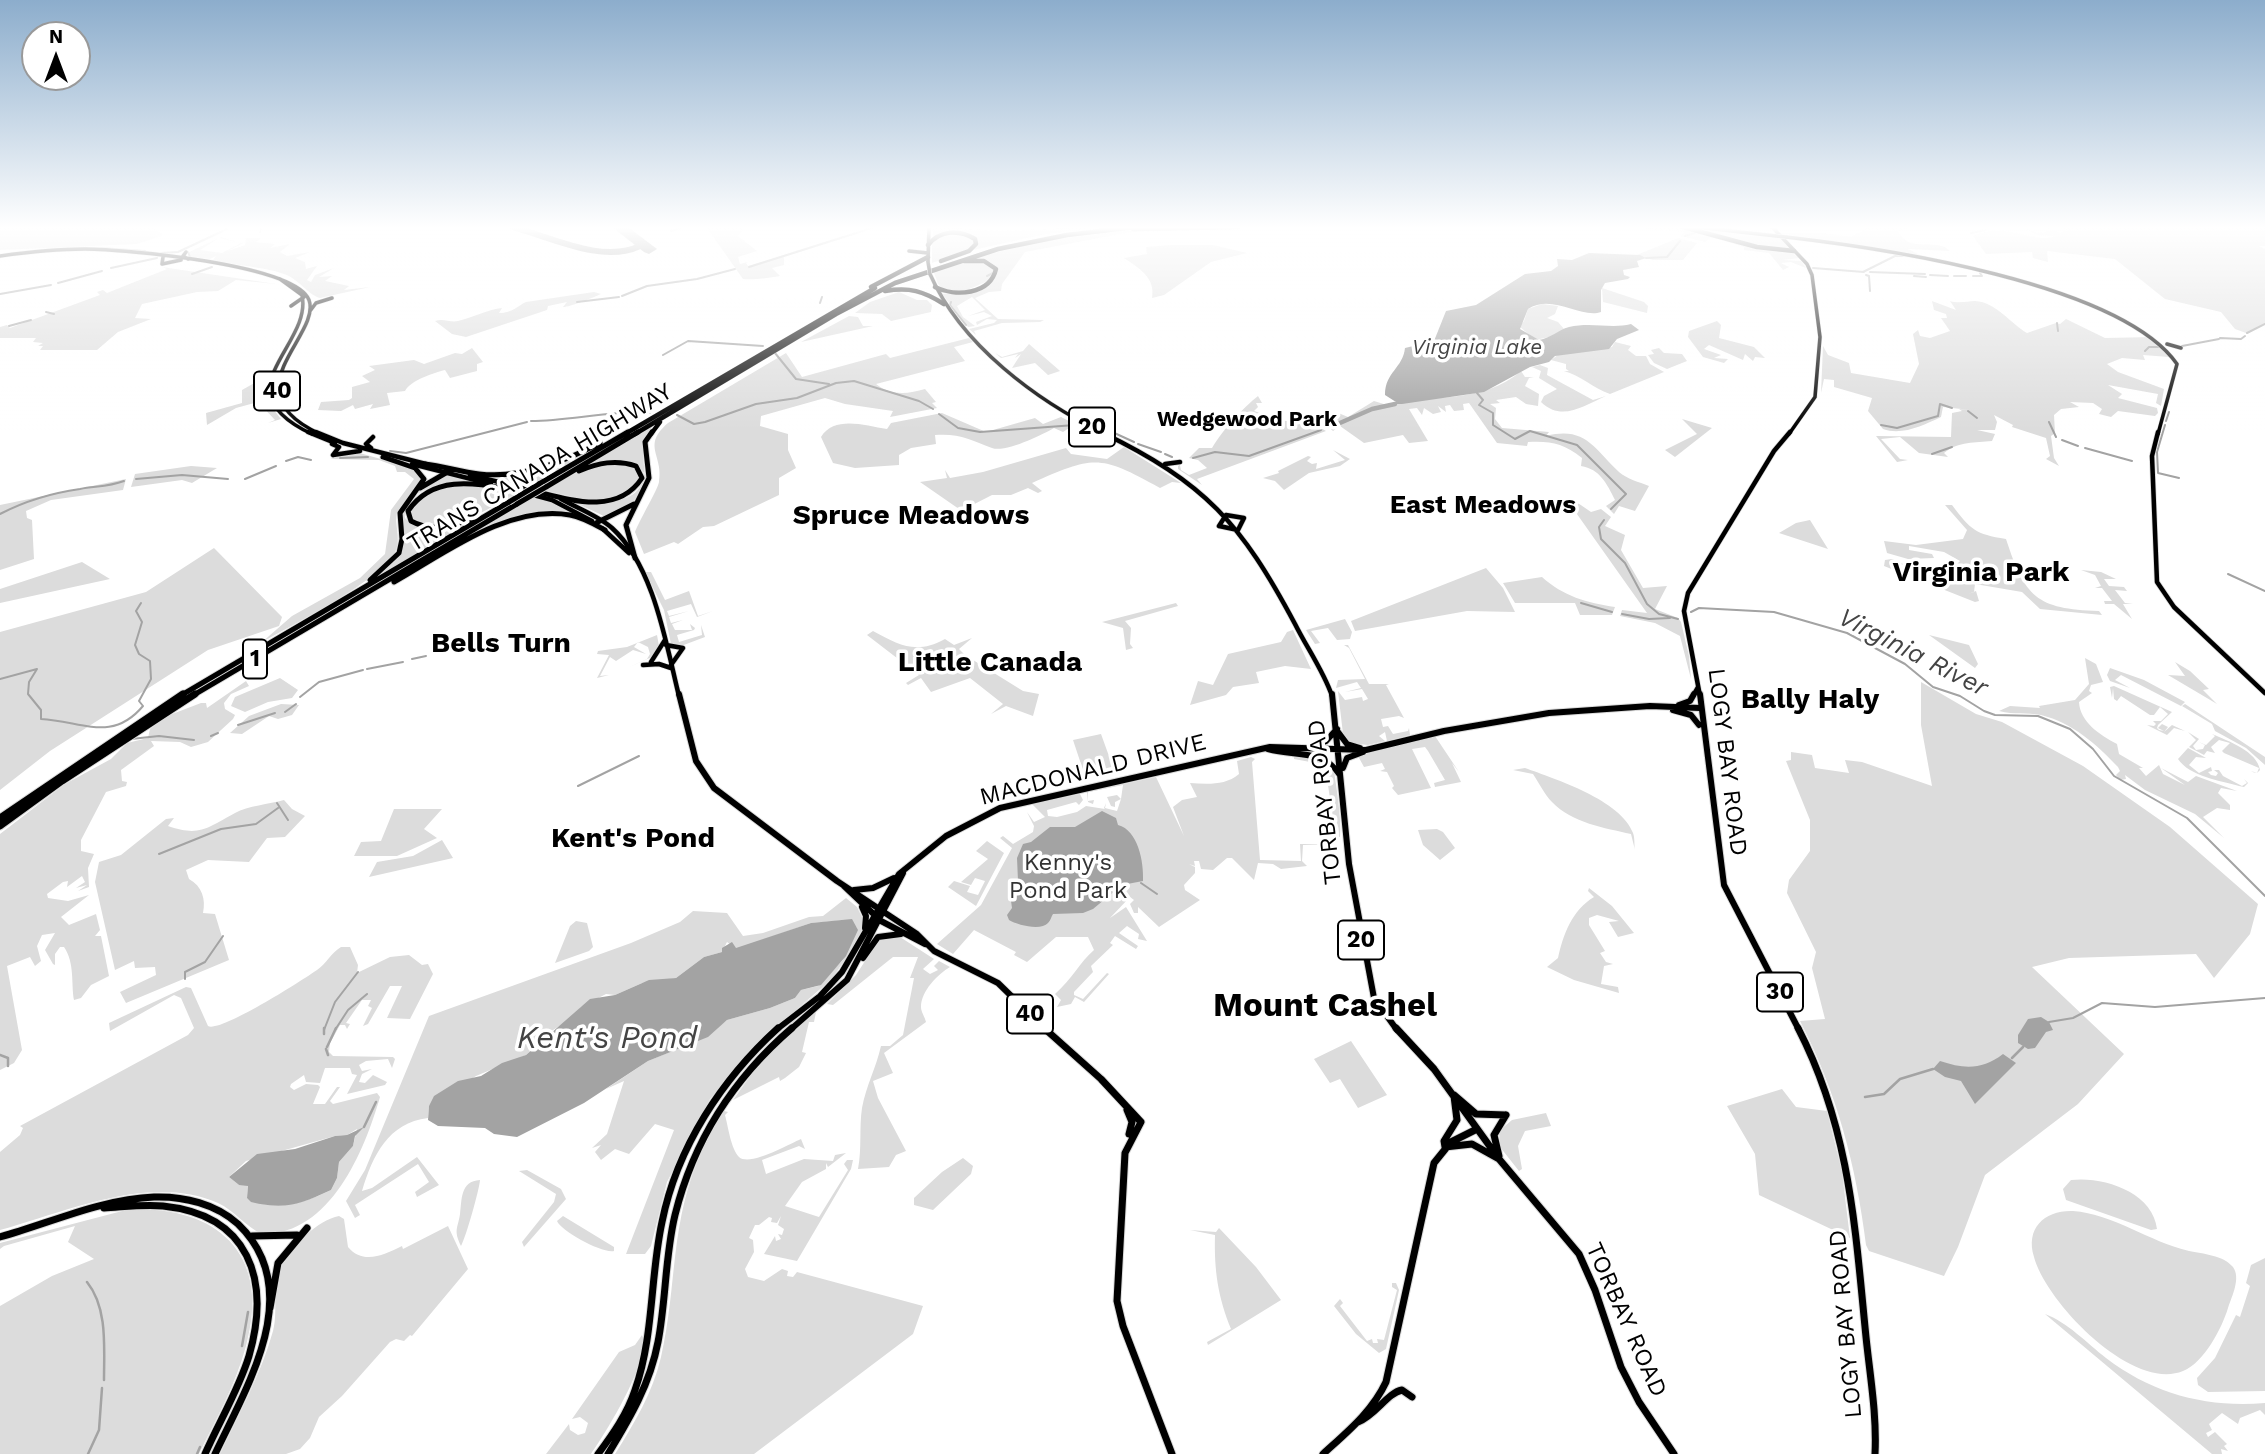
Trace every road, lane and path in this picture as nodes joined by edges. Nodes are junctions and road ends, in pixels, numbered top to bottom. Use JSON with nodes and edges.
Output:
{"nodes":[{"id":1,"x":860,"y":295,"type":"edge"},
{"id":2,"x":863,"y":295,"type":"edge"},
{"id":3,"x":875,"y":295,"type":"edge"},
{"id":4,"x":877,"y":295,"type":"edge"},
{"id":5,"x":931,"y":295,"type":"edge"},
{"id":6,"x":940,"y":295,"type":"edge"},
{"id":7,"x":1815,"y":295,"type":"edge"},
{"id":8,"x":2053,"y":295,"type":"edge"},
{"id":9,"x":306,"y":296,"type":"junction"},
{"id":10,"x":944,"y":304,"type":"junction"},
{"id":11,"x":838,"y":307,"type":"junction"},
{"id":12,"x":308,"y":310,"type":"junction"},
{"id":13,"x":836,"y":314,"type":"junction"},
{"id":14,"x":2162,"y":342,"type":"junction"},
{"id":15,"x":2176,"y":360,"type":"junction"},
{"id":16,"x":698,"y":396,"type":"junction"},
{"id":17,"x":652,"y":418,"type":"junction"},
{"id":18,"x":373,"y":437,"type":"dead end"},
{"id":19,"x":320,"y":438,"type":"junction"},
{"id":20,"x":367,"y":440,"type":"dead end"},
{"id":21,"x":344,"y":442,"type":"junction"},
{"id":22,"x":360,"y":451,"type":"junction"},
{"id":23,"x":385,"y":455,"type":"junction"},
{"id":24,"x":1180,"y":462,"type":"dead end"},
{"id":25,"x":425,"y":464,"type":"junction"},
{"id":26,"x":1161,"y":464,"type":"junction"},
{"id":27,"x":448,"y":471,"type":"junction"},
{"id":28,"x":546,"y":486,"type":"junction"},
{"id":29,"x":513,"y":490,"type":"junction"},
{"id":30,"x":416,"y":491,"type":"junction"},
{"id":31,"x":542,"y":493,"type":"junction"},
{"id":32,"x":640,"y":497,"type":"junction"},
{"id":33,"x":513,"y":503,"type":"junction"},
{"id":34,"x":1226,"y":515,"type":"junction"},
{"id":35,"x":603,"y":520,"type":"junction"},
{"id":36,"x":596,"y":523,"type":"junction"},
{"id":37,"x":604,"y":530,"type":"junction"},
{"id":38,"x":1238,"y":530,"type":"junction"},
{"id":39,"x":635,"y":558,"type":"junction"},
{"id":40,"x":324,"y":615,"type":"junction"},
{"id":41,"x":665,"y":643,"type":"junction"},
{"id":42,"x":651,"y":662,"type":"dead end"},
{"id":43,"x":643,"y":665,"type":"dead end"},
{"id":44,"x":671,"y":667,"type":"junction"},
{"id":45,"x":1698,"y":687,"type":"junction"},
{"id":46,"x":2265,"y":693,"type":"edge"},
{"id":47,"x":1664,"y":706,"type":"junction"},
{"id":48,"x":1674,"y":706,"type":"junction"},
{"id":49,"x":1700,"y":708,"type":"junction"},
{"id":50,"x":1337,"y":729,"type":"junction"},
{"id":51,"x":1702,"y":730,"type":"junction"},
{"id":52,"x":1307,"y":749,"type":"junction"},
{"id":53,"x":1339,"y":750,"type":"junction"},
{"id":54,"x":1366,"y":750,"type":"junction"},
{"id":55,"x":1341,"y":778,"type":"junction"},
{"id":56,"x":0,"y":818,"type":"edge"},
{"id":57,"x":0,"y":827,"type":"edge"},
{"id":58,"x":900,"y":875,"type":"junction"},
{"id":59,"x":844,"y":886,"type":"junction"},
{"id":60,"x":853,"y":890,"type":"junction"},
{"id":61,"x":858,"y":902,"type":"junction"},
{"id":62,"x":879,"y":912,"type":"junction"},
{"id":63,"x":865,"y":931,"type":"junction"},
{"id":64,"x":903,"y":935,"type":"junction"},
{"id":65,"x":925,"y":944,"type":"junction"},
{"id":66,"x":855,"y":968,"type":"junction"},
{"id":67,"x":1454,"y":1095,"type":"junction"},
{"id":68,"x":1123,"y":1101,"type":"junction"},
{"id":69,"x":1477,"y":1129,"type":"junction"},
{"id":70,"x":1128,"y":1142,"type":"junction"},
{"id":71,"x":1445,"y":1147,"type":"junction"},
{"id":72,"x":1499,"y":1159,"type":"junction"},
{"id":73,"x":104,"y":1208,"type":"junction"},
{"id":74,"x":307,"y":1228,"type":"dead end"},
{"id":75,"x":297,"y":1235,"type":"dead end"},
{"id":76,"x":251,"y":1236,"type":"junction"},
{"id":77,"x":0,"y":1237,"type":"edge"},
{"id":78,"x":270,"y":1308,"type":"junction"},
{"id":79,"x":1412,"y":1396,"type":"dead end"},
{"id":80,"x":1358,"y":1422,"type":"junction"},
{"id":81,"x":205,"y":1454,"type":"edge"},
{"id":82,"x":215,"y":1454,"type":"edge"},
{"id":83,"x":598,"y":1454,"type":"edge"},
{"id":84,"x":608,"y":1454,"type":"edge"},
{"id":85,"x":1172,"y":1454,"type":"edge"},
{"id":86,"x":1323,"y":1454,"type":"edge"},
{"id":87,"x":1674,"y":1454,"type":"edge"},
{"id":88,"x":1875,"y":1454,"type":"edge"}],
"edges":[{"from":1,"to":11,"type":"highway"},
{"from":2,"to":11,"type":"highway","name":"TRANS CANADA HIGHWAY","number":"1"},
{"from":3,"to":13,"type":"highway","name":"TRANS CANADA HIGHWAY","number":"1"},
{"from":4,"to":13,"type":"highway"},
{"from":5,"to":10,"type":"highway"},
{"from":6,"to":10,"type":"main road","name":"TORBAY ROAD","number":"20"},
{"from":7,"to":45,"type":"main road","name":"LOGY BAY ROAD","number":"30"},
{"from":8,"to":14,"type":"main road"},
{"from":9,"to":12,"type":"main road"},
{"from":9,"to":12,"type":"main road"},
{"from":9,"to":12,"type":"main road"},
{"from":10,"to":26,"type":"main road","name":"TORBAY ROAD","number":"20"},
{"from":11,"to":17,"type":"highway","name":"TRANS CANADA HIGHWAY","number":"1"},
{"from":12,"to":19,"type":"main road","number":"40"},
{"from":12,"to":21,"type":"main road","number":"40"},
{"from":13,"to":16,"type":"highway","name":"TRANS CANADA HIGHWAY","number":"1"},
{"from":14,"to":15,"type":"main road"},
{"from":14,"to":15,"type":"main road"},
{"from":15,"to":46,"type":"main road"},
{"from":16,"to":28,"type":"highway","name":"TRANS CANADA HIGHWAY","number":"1"},
{"from":16,"to":32,"type":"highway"},
{"from":17,"to":25,"type":"highway"},
{"from":17,"to":33,"type":"highway","name":"TRANS CANADA HIGHWAY","number":"1","bridge":true},
{"from":18,"to":23,"type":"main road"},
{"from":19,"to":22,"type":"main road","number":"40"},
{"from":19,"to":22,"type":"main road"},
{"from":20,"to":21,"type":"main road"},
{"from":21,"to":23,"type":"main road","number":"40"},
{"from":22,"to":23,"type":"main road","number":"40"},
{"from":23,"to":25,"type":"main road","number":"40"},
{"from":23,"to":27,"type":"main road","number":"40"},
{"from":23,"to":30,"type":"highway"},
{"from":24,"to":26,"type":"main road"},
{"from":25,"to":27,"type":"main road","number":"40"},
{"from":26,"to":34,"type":"main road","name":"TORBAY ROAD","number":"20"},
{"from":27,"to":29,"type":"main road","number":"40"},
{"from":27,"to":30,"type":"highway"},
{"from":27,"to":31,"type":"main road","number":"40"},
{"from":28,"to":31,"type":"highway"},
{"from":28,"to":33,"type":"highway","name":"TRANS CANADA HIGHWAY","number":"1","bridge":true},
{"from":29,"to":33,"type":"highway"},
{"from":29,"to":36,"type":"main road","number":"40"},
{"from":30,"to":40,"type":"highway"},
{"from":31,"to":35,"type":"main road","number":"40"},
{"from":32,"to":35,"type":"highway"},
{"from":32,"to":39,"type":"highway"},
{"from":33,"to":40,"type":"highway","name":"TRANS CANADA HIGHWAY","number":"1"},
{"from":34,"to":38,"type":"main road","name":"TORBAY ROAD","number":"20"},
{"from":34,"to":38,"type":"main road"},
{"from":34,"to":38,"type":"main road"},
{"from":35,"to":36,"type":"highway"},
{"from":35,"to":39,"type":"main road","number":"40"},
{"from":36,"to":37,"type":"main road","number":"40"},
{"from":37,"to":39,"type":"main road","number":"40"},
{"from":37,"to":40,"type":"highway"},
{"from":38,"to":50,"type":"main road","name":"TORBAY ROAD","number":"20"},
{"from":39,"to":41,"type":"main road","number":"40"},
{"from":40,"to":56,"type":"highway","name":"TRANS CANADA HIGHWAY","number":"1"},
{"from":40,"to":57,"type":"highway","name":"TRANS CANADA HIGHWAY","number":"1"},
{"from":41,"to":42,"type":"main road"},
{"from":41,"to":44,"type":"main road","number":"40"},
{"from":41,"to":44,"type":"main road"},
{"from":43,"to":44,"type":"main road"},
{"from":44,"to":59,"type":"main road","number":"40"},
{"from":45,"to":48,"type":"main road"},
{"from":45,"to":49,"type":"main road","name":"LOGY BAY ROAD","number":"30"},
{"from":47,"to":48,"type":"main road","name":"MACDONALD DRIVE"},
{"from":47,"to":51,"type":"main road"},
{"from":47,"to":54,"type":"main road","name":"MACDONALD DRIVE"},
{"from":48,"to":49,"type":"main road","name":"MACDONALD DRIVE"},
{"from":49,"to":51,"type":"main road","name":"LOGY BAY ROAD","number":"30"},
{"from":50,"to":52,"type":"main road"},
{"from":50,"to":53,"type":"main road","name":"TORBAY ROAD","number":"20"},
{"from":50,"to":54,"type":"main road"},
{"from":51,"to":88,"type":"main road","name":"LOGY BAY ROAD","number":"30"},
{"from":52,"to":53,"type":"main road","name":"MACDONALD DRIVE"},
{"from":52,"to":55,"type":"main road"},
{"from":52,"to":58,"type":"main road","name":"MACDONALD DRIVE"},
{"from":53,"to":54,"type":"main road","name":"MACDONALD DRIVE"},
{"from":53,"to":55,"type":"main road","name":"TORBAY ROAD","number":"20"},
{"from":54,"to":55,"type":"main road"},
{"from":55,"to":67,"type":"main road","name":"TORBAY ROAD","number":"20"},
{"from":58,"to":60,"type":"main road"},
{"from":58,"to":62,"type":"main road","name":"MACDONALD DRIVE"},
{"from":59,"to":60,"type":"main road","number":"40"},
{"from":59,"to":61,"type":"main road","number":"40"},
{"from":60,"to":62,"type":"main road","number":"40"},
{"from":61,"to":62,"type":"main road","number":"40"},
{"from":61,"to":63,"type":"main road"},
{"from":62,"to":63,"type":"main road"},
{"from":62,"to":64,"type":"main road","number":"40"},
{"from":62,"to":65,"type":"main road","number":"40"},
{"from":62,"to":66,"type":"main road"},
{"from":63,"to":83,"type":"main road"},
{"from":64,"to":65,"type":"main road","number":"40"},
{"from":64,"to":66,"type":"main road"},
{"from":65,"to":68,"type":"main road","number":"40"},
{"from":66,"to":84,"type":"main road"},
{"from":67,"to":69,"type":"main road","name":"TORBAY ROAD","number":"20"},
{"from":67,"to":71,"type":"main road"},
{"from":67,"to":72,"type":"main road"},
{"from":68,"to":70,"type":"main road","number":"40"},
{"from":68,"to":70,"type":"main road","number":"40"},
{"from":69,"to":71,"type":"main road"},
{"from":69,"to":72,"type":"main road","name":"TORBAY ROAD","number":"20"},
{"from":70,"to":85,"type":"main road","number":"40"},
{"from":71,"to":72,"type":"main road"},
{"from":71,"to":80,"type":"main road"},
{"from":72,"to":87,"type":"main road","name":"TORBAY ROAD","number":"20"},
{"from":73,"to":76,"type":"main road"},
{"from":73,"to":77,"type":"main road"},
{"from":73,"to":81,"type":"main road"},
{"from":74,"to":78,"type":"main road"},
{"from":75,"to":76,"type":"main road"},
{"from":76,"to":78,"type":"main road"},
{"from":78,"to":82,"type":"main road"},
{"from":79,"to":80,"type":"main road"},
{"from":80,"to":86,"type":"main road"}]}
